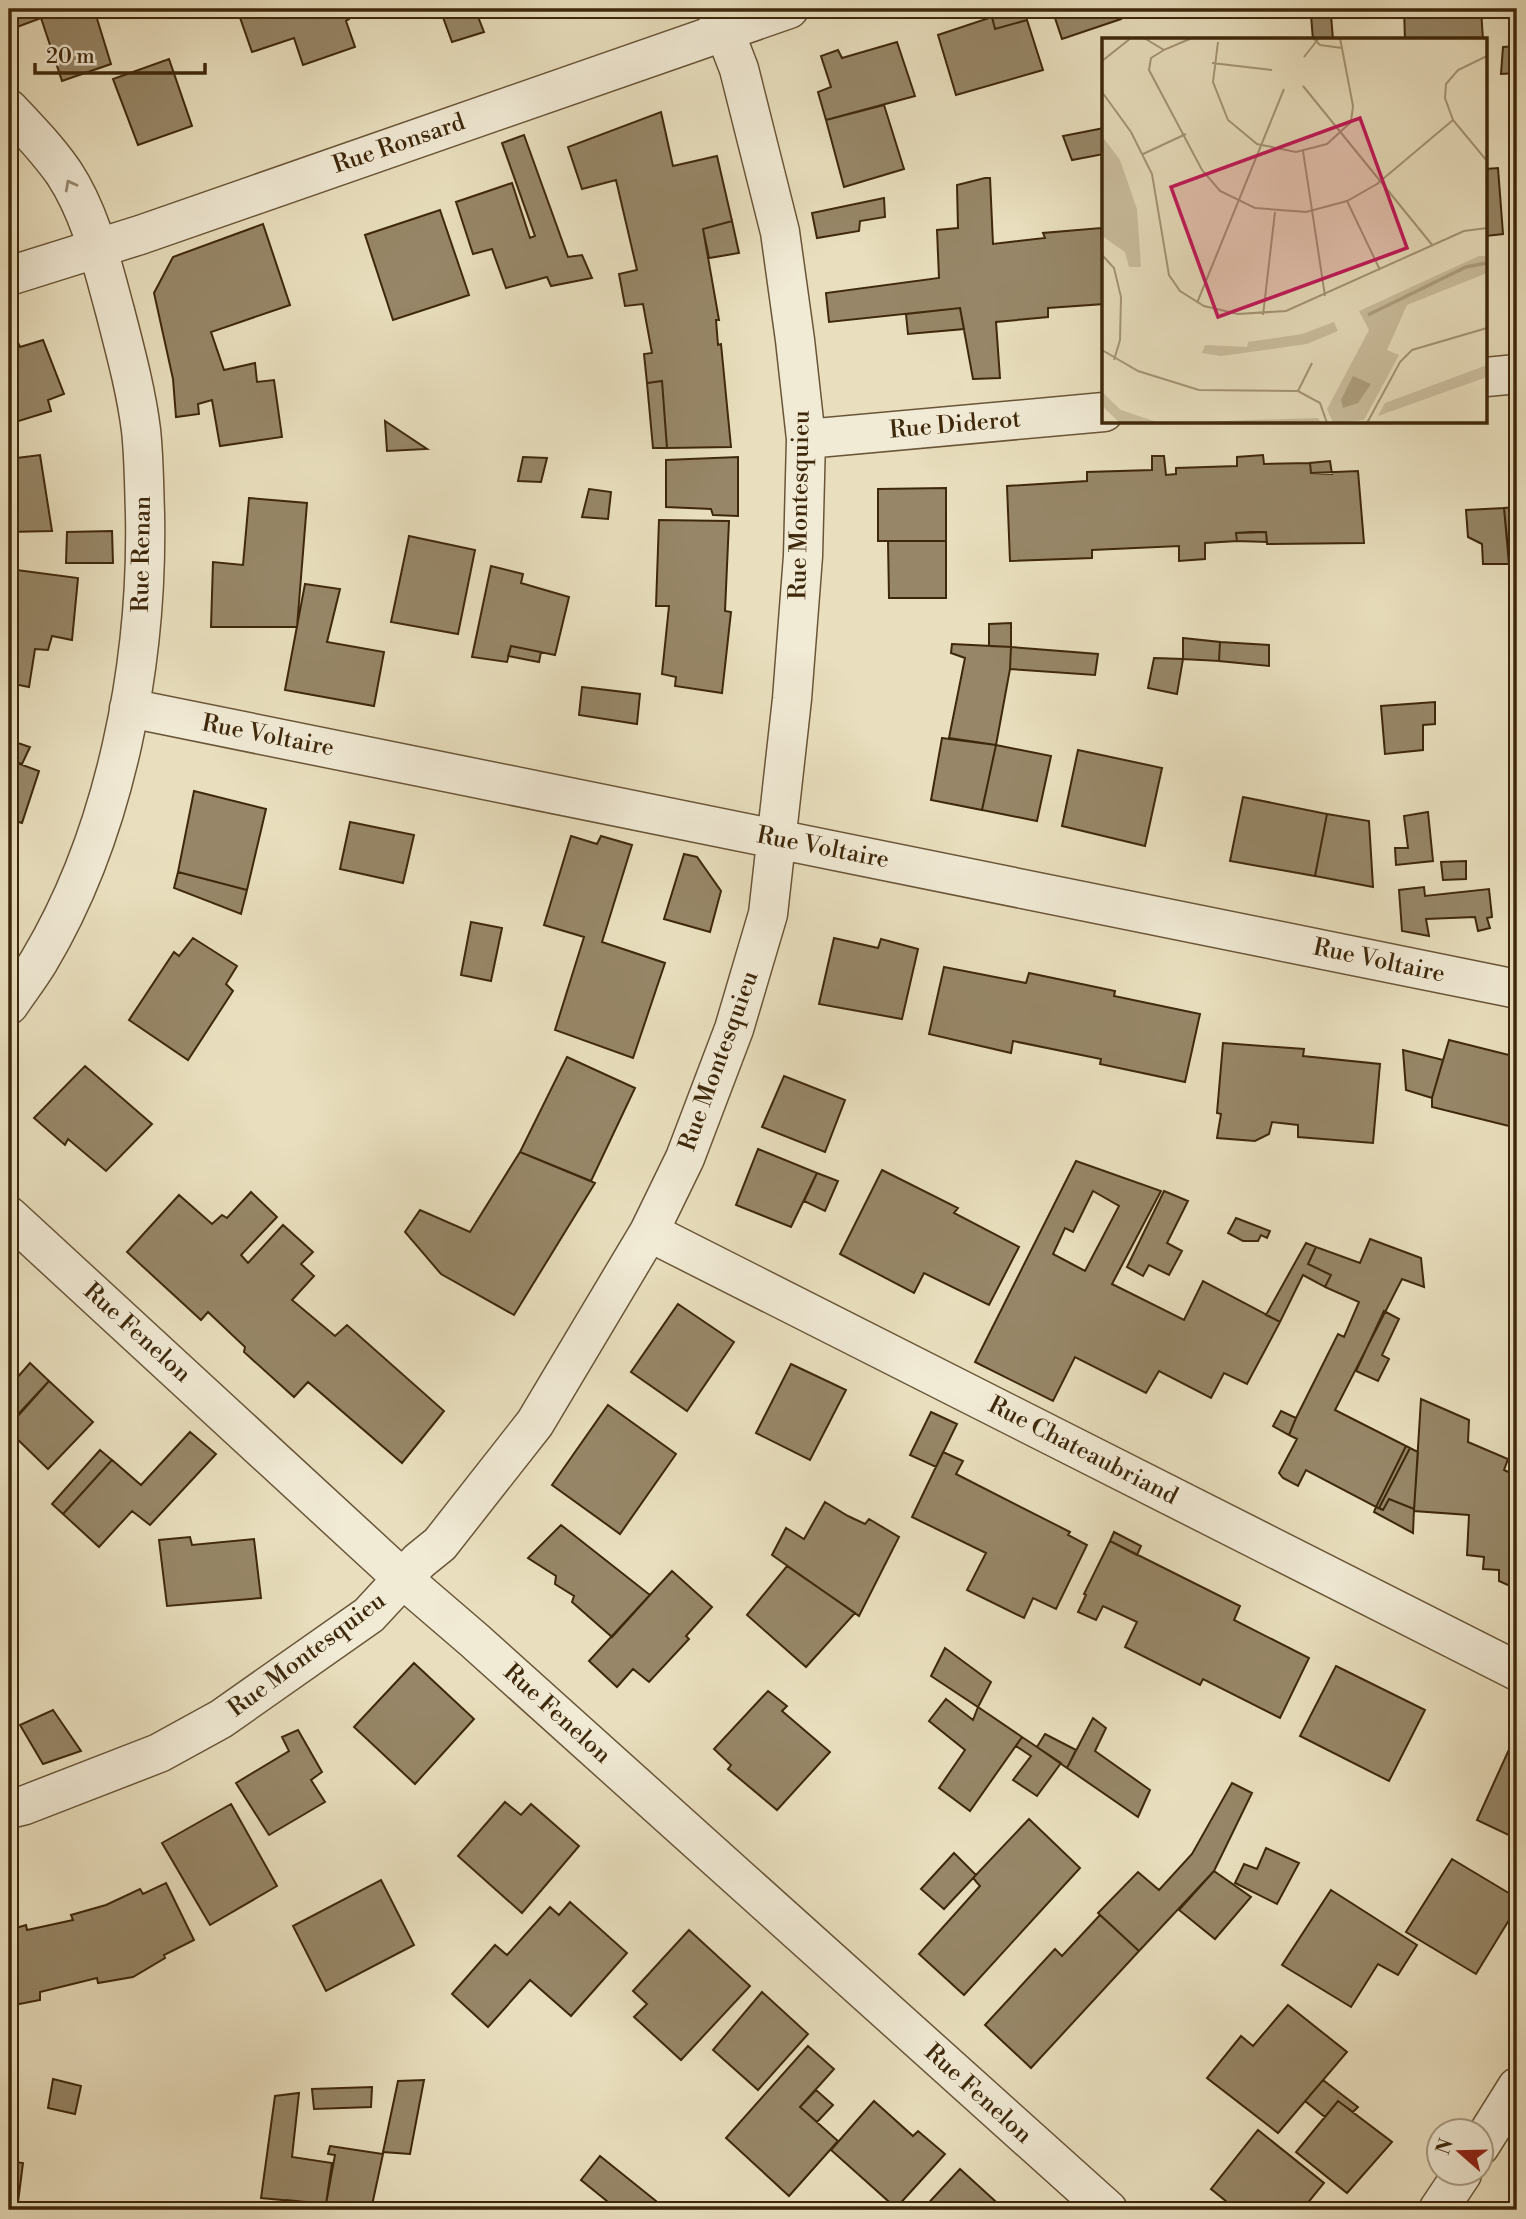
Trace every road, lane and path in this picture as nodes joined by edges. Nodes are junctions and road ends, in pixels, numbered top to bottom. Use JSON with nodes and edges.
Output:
{"nodes":[{"id":1,"x":789,"y":9,"type":"edge"},
{"id":2,"x":720,"y":20,"type":"edge"},
{"id":3,"x":9,"y":109,"type":"edge"},
{"id":4,"x":97,"y":247,"type":"junction"},
{"id":5,"x":9,"y":276,"type":"edge"},
{"id":6,"x":1517,"y":374,"type":"edge"},
{"id":7,"x":1488,"y":377,"type":"edge"},
{"id":8,"x":1102,"y":412,"type":"edge"},
{"id":9,"x":806,"y":439,"type":"junction"},
{"id":10,"x":129,"y":708,"type":"junction"},
{"id":11,"x":778,"y":839,"type":"junction"},
{"id":12,"x":1517,"y":989,"type":"edge"},
{"id":13,"x":9,"y":1004,"type":"edge"},
{"id":14,"x":9,"y":1216,"type":"edge"},
{"id":15,"x":649,"y":1232,"type":"junction"},
{"id":16,"x":403,"y":1579,"type":"junction"},
{"id":17,"x":1517,"y":1671,"type":"edge"},
{"id":18,"x":9,"y":1809,"type":"edge"},
{"id":19,"x":1517,"y":2087,"type":"edge"},
{"id":20,"x":1494,"y":2124,"type":"edge"},
{"id":21,"x":1453,"y":2188,"type":"edge"},
{"id":22,"x":1108,"y":2210,"type":"edge"},
{"id":23,"x":1438,"y":2210,"type":"edge"}],
"edges":[{"from":1,"to":2,"type":"street","name":"Rue Ronsard"},
{"from":2,"to":4,"type":"street","name":"Rue Ronsard"},
{"from":2,"to":9,"type":"street","name":"Rue Montesquieu"},
{"from":4,"to":3,"type":"street","name":"Rue Renan","one_way":true},
{"from":4,"to":5,"type":"street","name":"Rue Ronsard"},
{"from":4,"to":10,"type":"street","name":"Rue Renan"},
{"from":6,"to":7,"type":"street"},
{"from":8,"to":9,"type":"street","name":"Rue Diderot"},
{"from":9,"to":11,"type":"street","name":"Rue Montesquieu"},
{"from":10,"to":11,"type":"street","name":"Rue Voltaire"},
{"from":10,"to":13,"type":"street","name":"Rue Renan"},
{"from":11,"to":12,"type":"street","name":"Rue Voltaire"},
{"from":11,"to":15,"type":"street","name":"Rue Montesquieu"},
{"from":14,"to":16,"type":"street","name":"Rue Fenelon"},
{"from":15,"to":16,"type":"street","name":"Rue Montesquieu"},
{"from":15,"to":17,"type":"street","name":"Rue Chateaubriand"},
{"from":16,"to":18,"type":"street","name":"Rue Montesquieu"},
{"from":16,"to":22,"type":"street","name":"Rue Fenelon"},
{"from":19,"to":20,"type":"street"},
{"from":21,"to":23,"type":"street"}]}
